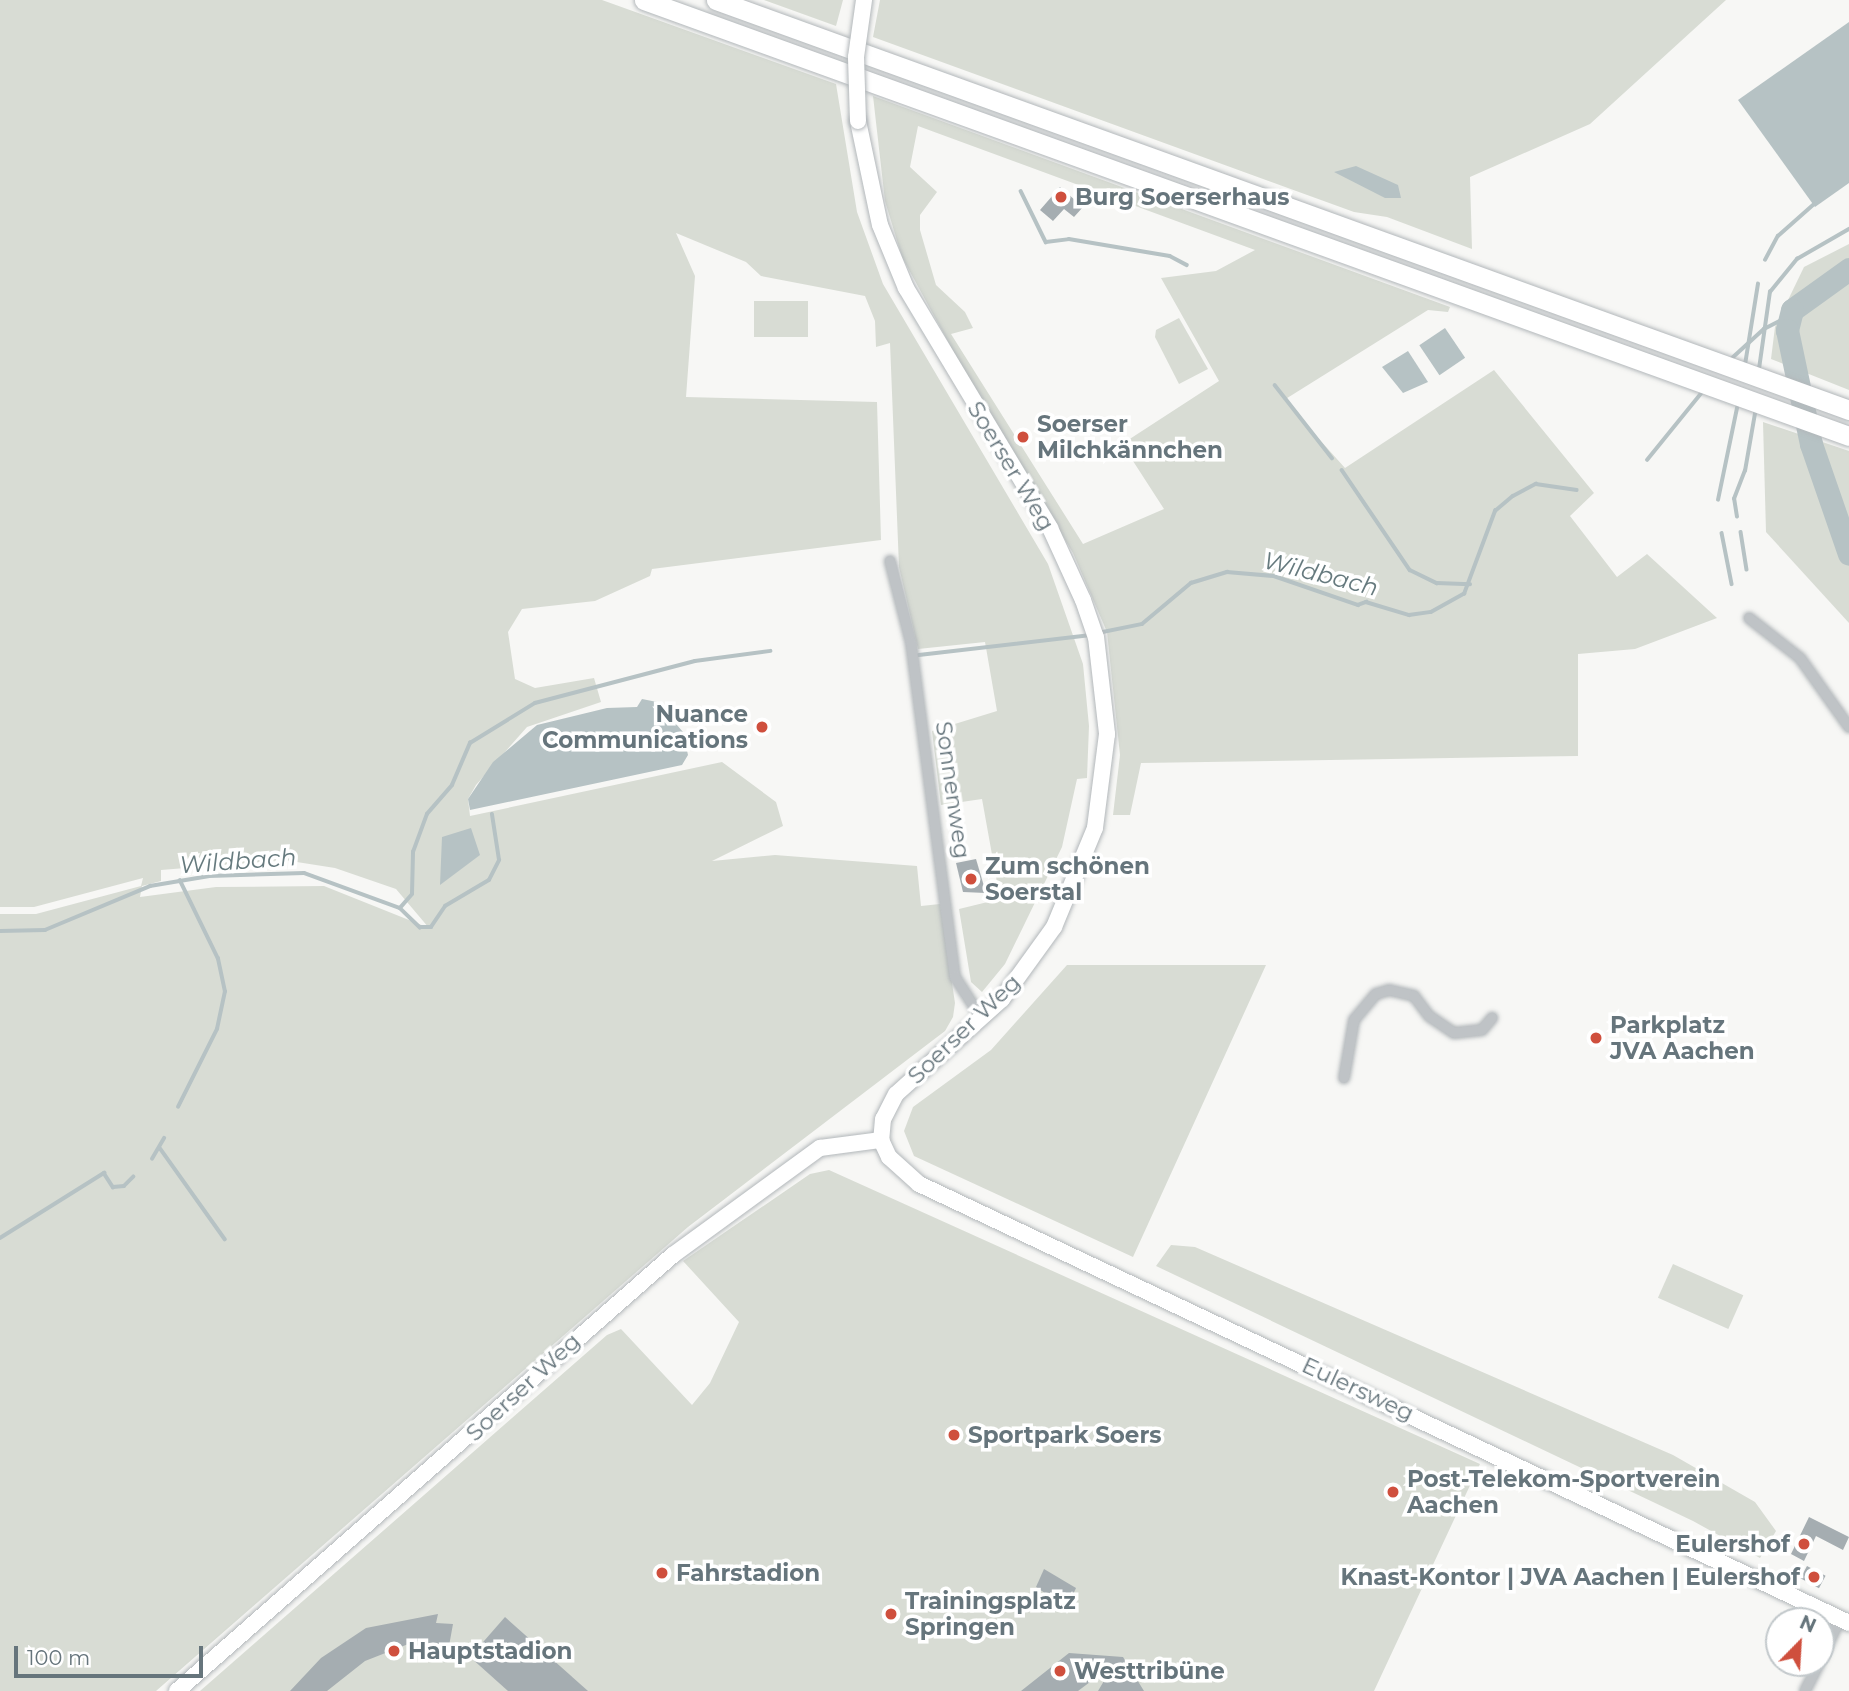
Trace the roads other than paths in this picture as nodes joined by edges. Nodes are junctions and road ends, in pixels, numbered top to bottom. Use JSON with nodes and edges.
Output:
{"nodes":[{"id":1,"x":644,"y":0,"type":"edge"},
{"id":2,"x":716,"y":0,"type":"edge"},
{"id":3,"x":864,"y":0,"type":"edge"},
{"id":4,"x":1849,"y":410,"type":"edge"},
{"id":5,"x":1845,"y":435,"type":"edge"},
{"id":6,"x":890,"y":561,"type":"dead end"},
{"id":7,"x":1749,"y":618,"type":"dead end"},
{"id":8,"x":1849,"y":727,"type":"edge"},
{"id":9,"x":1492,"y":1018,"type":"dead end"},
{"id":10,"x":982,"y":1019,"type":"junction"},
{"id":11,"x":1344,"y":1078,"type":"dead end"},
{"id":12,"x":881,"y":1140,"type":"junction"},
{"id":13,"x":1844,"y":1621,"type":"edge"},
{"id":14,"x":177,"y":1691,"type":"edge"}],
"edges":[{"from":1,"to":5,"type":"highway"},
{"from":2,"to":4,"type":"highway"},
{"from":3,"to":10,"type":"main road","name":"Soerser Weg","bridge":true},
{"from":6,"to":10,"type":"street","name":"Sonnenweg"},
{"from":7,"to":8,"type":"street"},
{"from":9,"to":11,"type":"street"},
{"from":10,"to":12,"type":"main road","name":"Soerser Weg"},
{"from":12,"to":13,"type":"main road","name":"Eulersweg"},
{"from":12,"to":14,"type":"main road","name":"Soerser Weg"}]}
